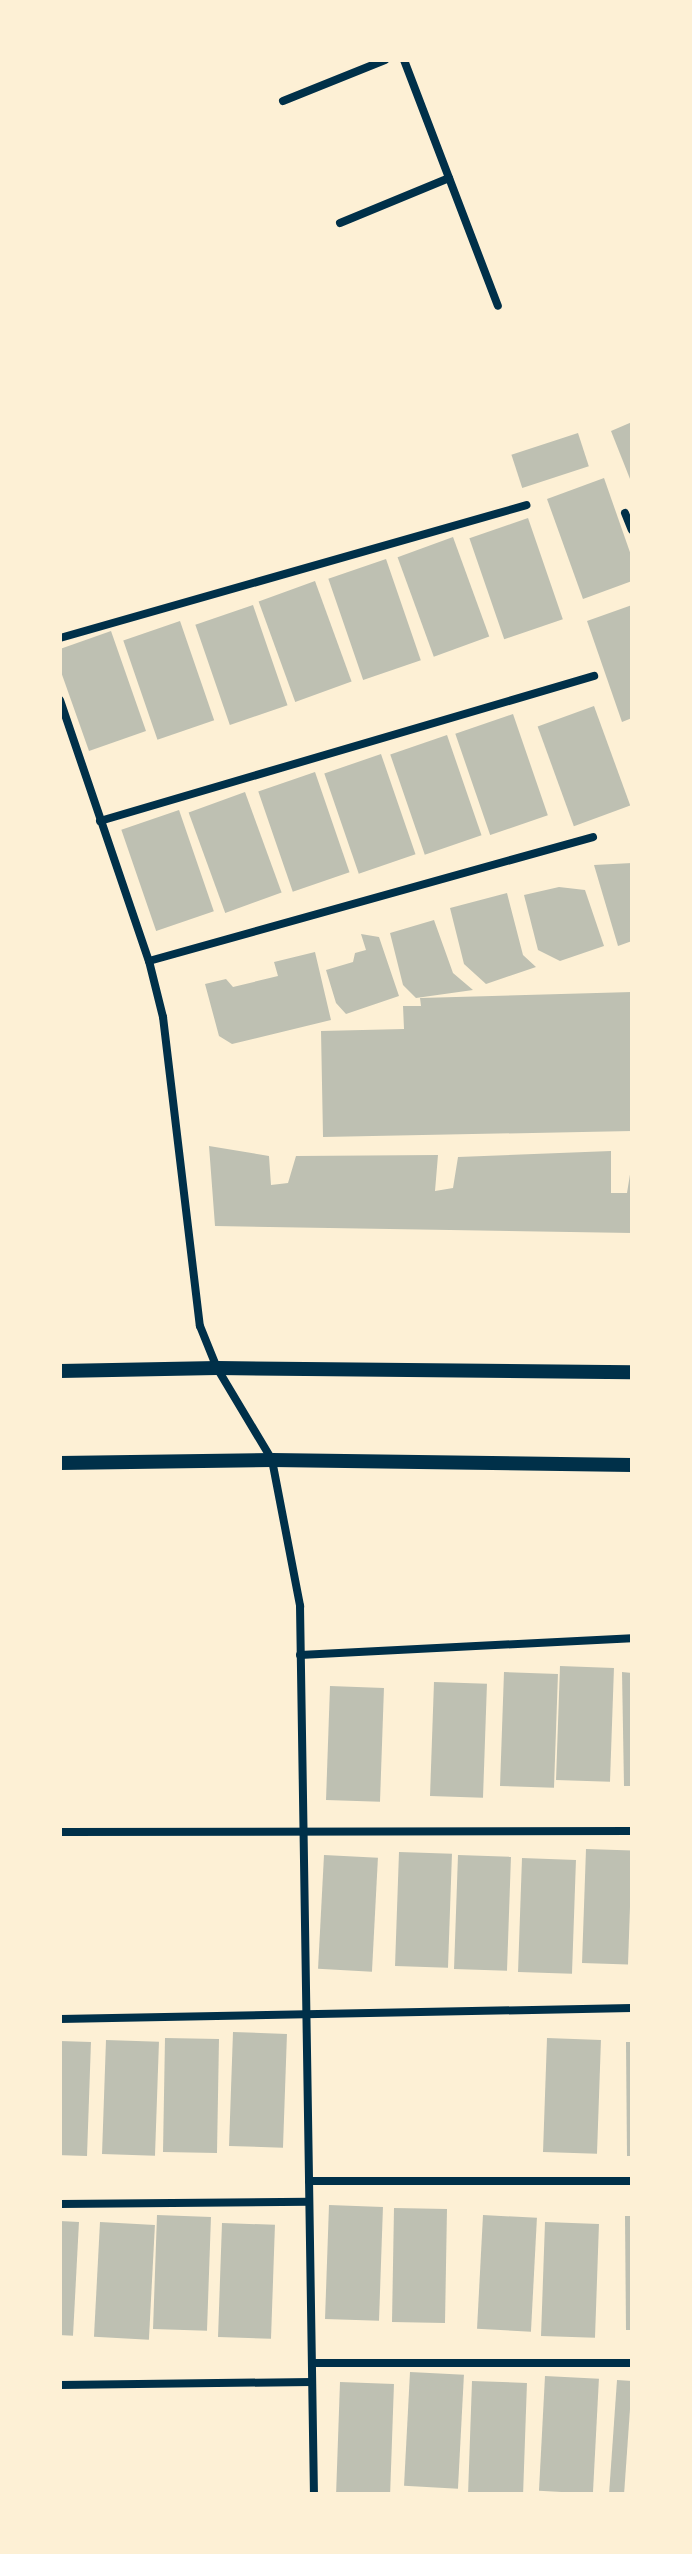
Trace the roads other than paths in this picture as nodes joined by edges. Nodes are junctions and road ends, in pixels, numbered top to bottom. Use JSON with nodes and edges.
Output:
{"nodes":[{"id":1,"x":385,"y":60,"type":"edge"},
{"id":2,"x":404,"y":60,"type":"edge"},
{"id":3,"x":283,"y":101,"type":"dead end"},
{"id":4,"x":449,"y":178,"type":"junction"},
{"id":5,"x":340,"y":223,"type":"dead end"},
{"id":6,"x":498,"y":306,"type":"dead end"},
{"id":7,"x":526,"y":505,"type":"dead end"},
{"id":8,"x":625,"y":513,"type":"dead end"},
{"id":9,"x":632,"y":530,"type":"edge"},
{"id":10,"x":60,"y":638,"type":"edge"},
{"id":11,"x":594,"y":676,"type":"dead end"},
{"id":12,"x":60,"y":700,"type":"edge"},
{"id":13,"x":100,"y":821,"type":"junction"},
{"id":14,"x":593,"y":837,"type":"dead end"},
{"id":15,"x":149,"y":961,"type":"junction"},
{"id":16,"x":217,"y":1368,"type":"junction"},
{"id":17,"x":60,"y":1371,"type":"edge"},
{"id":18,"x":632,"y":1372,"type":"edge"},
{"id":19,"x":272,"y":1460,"type":"junction"},
{"id":20,"x":60,"y":1463,"type":"edge"},
{"id":21,"x":632,"y":1465,"type":"edge"},
{"id":22,"x":632,"y":1638,"type":"edge"},
{"id":23,"x":300,"y":1655,"type":"junction"},
{"id":24,"x":632,"y":1831,"type":"edge"},
{"id":25,"x":60,"y":1832,"type":"edge"},
{"id":26,"x":303,"y":1833,"type":"junction"},
{"id":27,"x":632,"y":2008,"type":"edge"},
{"id":28,"x":306,"y":2014,"type":"junction"},
{"id":29,"x":60,"y":2019,"type":"edge"},
{"id":30,"x":309,"y":2181,"type":"junction"},
{"id":31,"x":632,"y":2181,"type":"edge"},
{"id":32,"x":309,"y":2202,"type":"junction"},
{"id":33,"x":60,"y":2204,"type":"edge"},
{"id":34,"x":312,"y":2363,"type":"junction"},
{"id":35,"x":632,"y":2363,"type":"edge"},
{"id":36,"x":312,"y":2382,"type":"junction"},
{"id":37,"x":60,"y":2385,"type":"edge"},
{"id":38,"x":314,"y":2494,"type":"edge"}],
"edges":[{"from":1,"to":3,"type":"street"},
{"from":2,"to":4,"type":"street"},
{"from":4,"to":5,"type":"street"},
{"from":4,"to":6,"type":"street"},
{"from":7,"to":10,"type":"street"},
{"from":8,"to":9,"type":"street"},
{"from":11,"to":13,"type":"street"},
{"from":12,"to":13,"type":"street"},
{"from":13,"to":15,"type":"street"},
{"from":14,"to":15,"type":"street"},
{"from":15,"to":16,"type":"street"},
{"from":16,"to":17,"type":"street"},
{"from":16,"to":18,"type":"street"},
{"from":16,"to":19,"type":"street"},
{"from":19,"to":20,"type":"street"},
{"from":19,"to":21,"type":"street"},
{"from":19,"to":23,"type":"street"},
{"from":22,"to":23,"type":"street"},
{"from":23,"to":26,"type":"street"},
{"from":24,"to":26,"type":"street"},
{"from":25,"to":26,"type":"street"},
{"from":26,"to":28,"type":"street"},
{"from":27,"to":28,"type":"street"},
{"from":28,"to":29,"type":"street"},
{"from":28,"to":30,"type":"street"},
{"from":30,"to":31,"type":"street"},
{"from":30,"to":32,"type":"street"},
{"from":32,"to":33,"type":"street"},
{"from":32,"to":34,"type":"street"},
{"from":34,"to":35,"type":"street"},
{"from":34,"to":36,"type":"street"},
{"from":36,"to":37,"type":"street"},
{"from":36,"to":38,"type":"street"}]}
